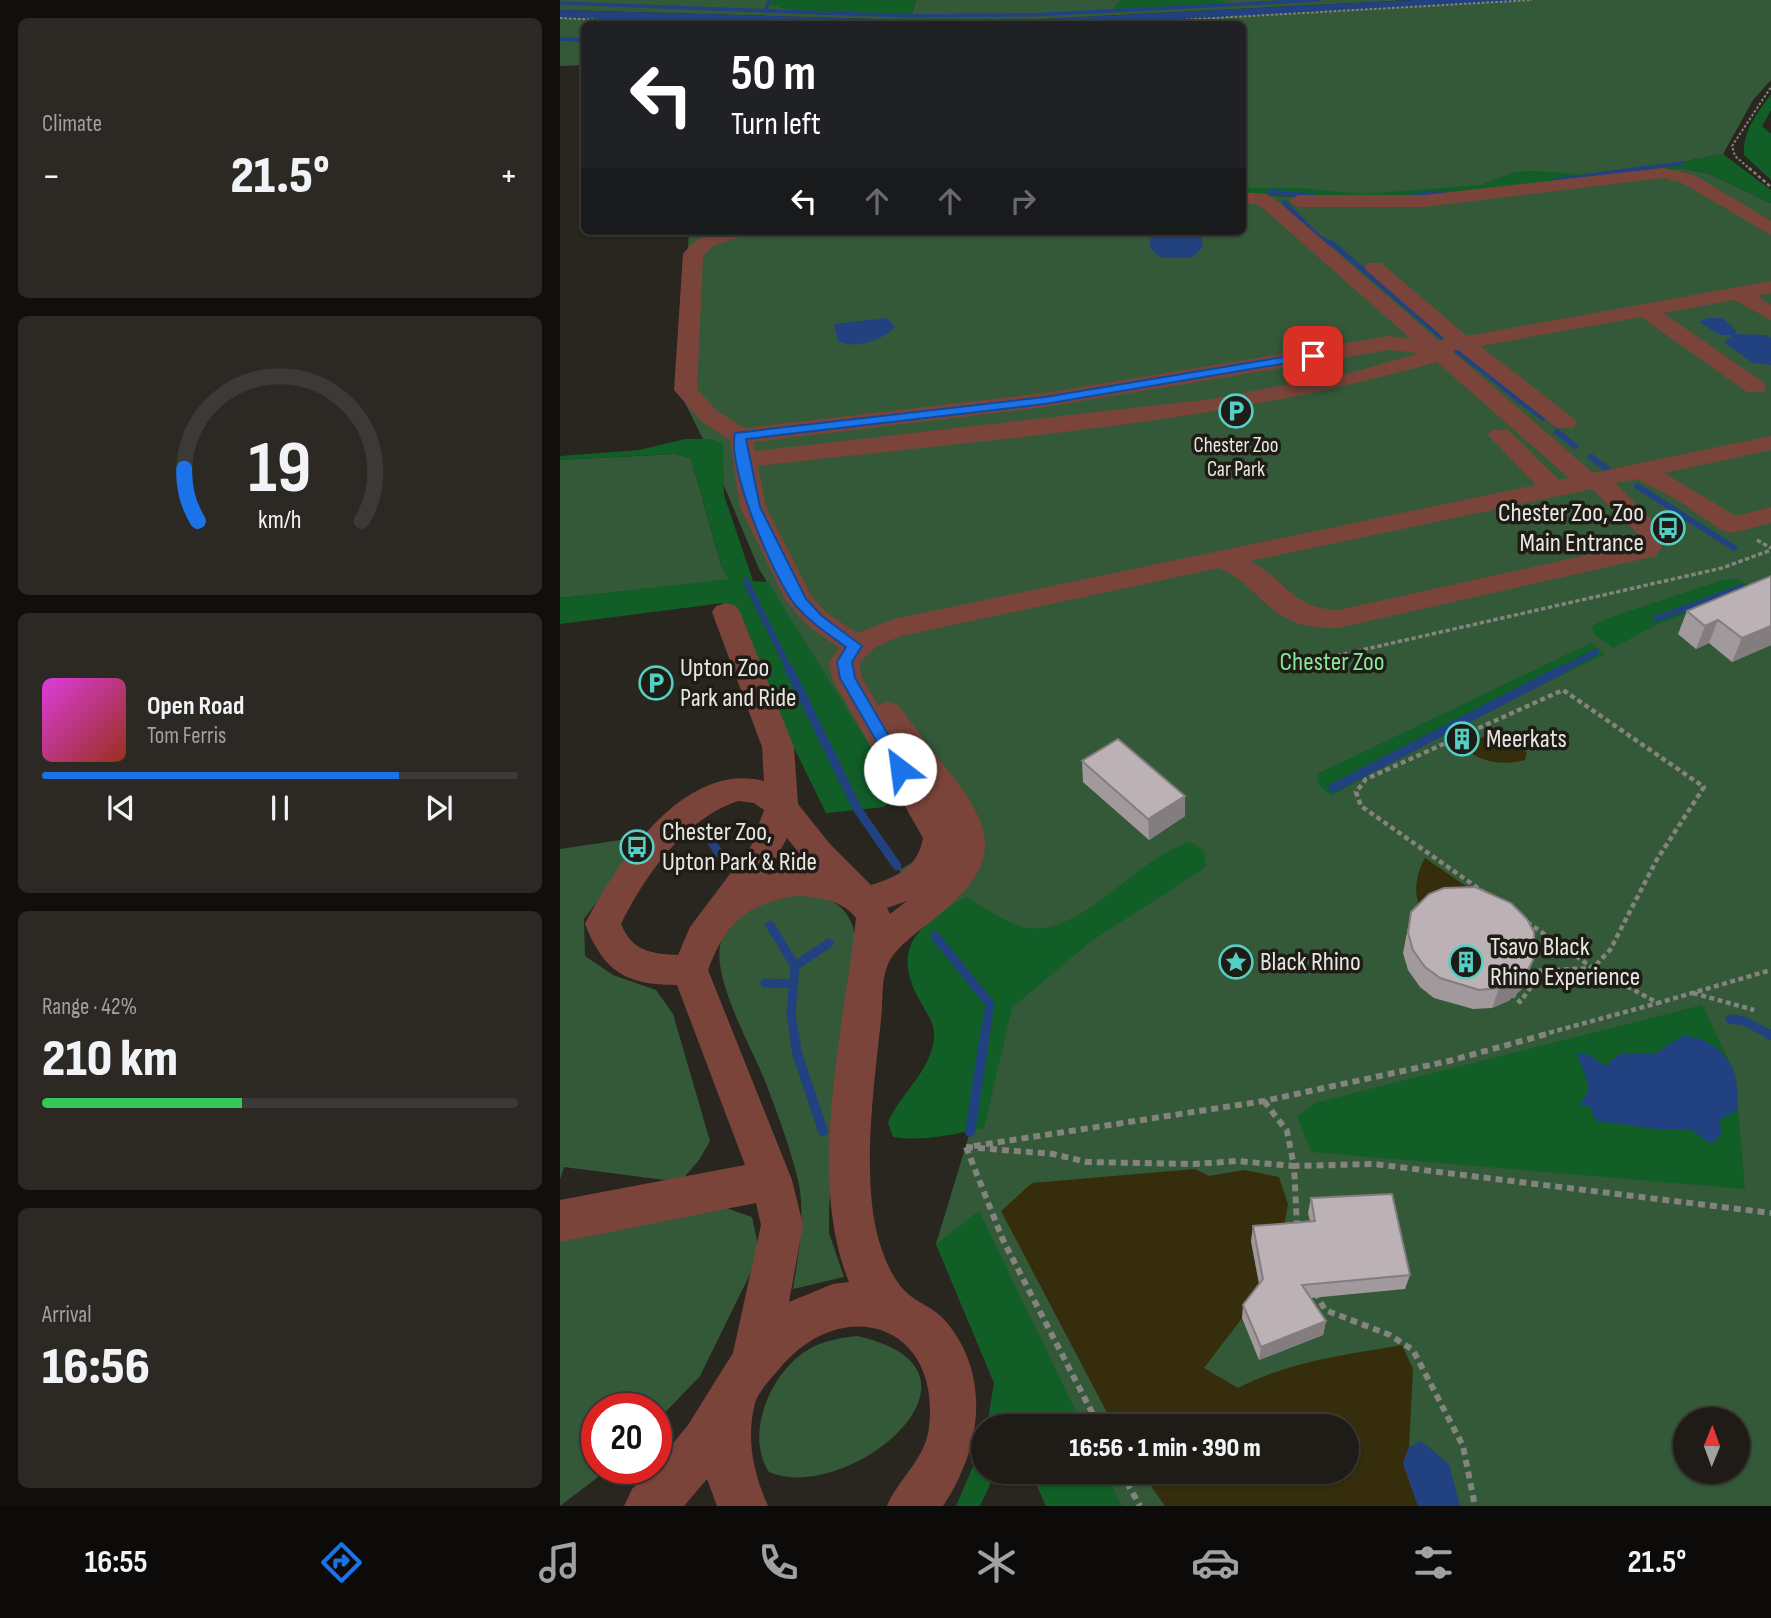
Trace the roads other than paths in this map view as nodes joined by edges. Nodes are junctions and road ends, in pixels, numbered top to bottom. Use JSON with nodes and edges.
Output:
{"nodes":[{"id":1,"x":1252,"y":198,"type":"edge"},
{"id":2,"x":1298,"y":201,"type":"junction"},
{"id":3,"x":1319,"y":219,"type":"dead end"},
{"id":4,"x":1771,"y":229,"type":"edge"},
{"id":5,"x":727,"y":235,"type":"edge"},
{"id":6,"x":1360,"y":254,"type":"dead end"},
{"id":7,"x":1771,"y":287,"type":"edge"},
{"id":8,"x":1738,"y":293,"type":"junction"},
{"id":9,"x":1645,"y":310,"type":"junction"},
{"id":10,"x":1771,"y":314,"type":"edge"},
{"id":11,"x":1445,"y":348,"type":"junction"},
{"id":12,"x":1755,"y":387,"type":"dead end"},
{"id":13,"x":1565,"y":424,"type":"dead end"},
{"id":14,"x":1500,"y":435,"type":"dead end"},
{"id":15,"x":1771,"y":443,"type":"edge"},
{"id":16,"x":742,"y":448,"type":"junction"},
{"id":17,"x":1642,"y":471,"type":"junction"},
{"id":18,"x":1592,"y":481,"type":"junction"},
{"id":19,"x":1554,"y":489,"type":"junction"},
{"id":20,"x":1771,"y":515,"type":"edge"},
{"id":21,"x":1220,"y":559,"type":"junction"},
{"id":22,"x":726,"y":612,"type":"dead end"},
{"id":23,"x":863,"y":641,"type":"junction"},
{"id":24,"x":782,"y":805,"type":"junction"},
{"id":25,"x":865,"y":901,"type":"junction"},
{"id":26,"x":726,"y":907,"type":"junction"},
{"id":27,"x":871,"y":959,"type":"junction"},
{"id":28,"x":690,"y":970,"type":"junction"},
{"id":29,"x":771,"y":1180,"type":"junction"},
{"id":30,"x":560,"y":1221,"type":"edge"},
{"id":31,"x":890,"y":1308,"type":"junction"},
{"id":32,"x":746,"y":1377,"type":"junction"},
{"id":33,"x":649,"y":1506,"type":"edge"},
{"id":34,"x":743,"y":1506,"type":"edge"},
{"id":35,"x":912,"y":1506,"type":"edge"}],
"edges":[{"from":1,"to":2,"type":"street"},
{"from":1,"to":11,"type":"street"},
{"from":2,"to":3,"type":"street"},
{"from":2,"to":4,"type":"street"},
{"from":5,"to":16,"type":"street"},
{"from":6,"to":11,"type":"street"},
{"from":7,"to":8,"type":"street"},
{"from":8,"to":9,"type":"street"},
{"from":8,"to":10,"type":"street"},
{"from":9,"to":11,"type":"street"},
{"from":9,"to":12,"type":"street"},
{"from":11,"to":13,"type":"street"},
{"from":11,"to":16,"type":"street"},
{"from":11,"to":16,"type":"street"},
{"from":11,"to":18,"type":"street"},
{"from":14,"to":19,"type":"street"},
{"from":15,"to":17,"type":"street"},
{"from":16,"to":23,"type":"street"},
{"from":17,"to":18,"type":"street"},
{"from":17,"to":20,"type":"street"},
{"from":18,"to":19,"type":"street"},
{"from":18,"to":21,"type":"street"},
{"from":19,"to":21,"type":"street"},
{"from":21,"to":23,"type":"street"},
{"from":22,"to":24,"type":"street"},
{"from":23,"to":25,"type":"street"},
{"from":23,"to":27,"type":"street"},
{"from":24,"to":25,"type":"street"},
{"from":24,"to":26,"type":"street"},
{"from":24,"to":28,"type":"street"},
{"from":25,"to":26,"type":"street"},
{"from":25,"to":27,"type":"street"},
{"from":26,"to":28,"type":"street"},
{"from":27,"to":31,"type":"street"},
{"from":28,"to":29,"type":"street"},
{"from":29,"to":30,"type":"street"},
{"from":29,"to":32,"type":"street"},
{"from":31,"to":32,"type":"street"},
{"from":31,"to":35,"type":"street"},
{"from":32,"to":33,"type":"street"},
{"from":32,"to":34,"type":"street"}]}
